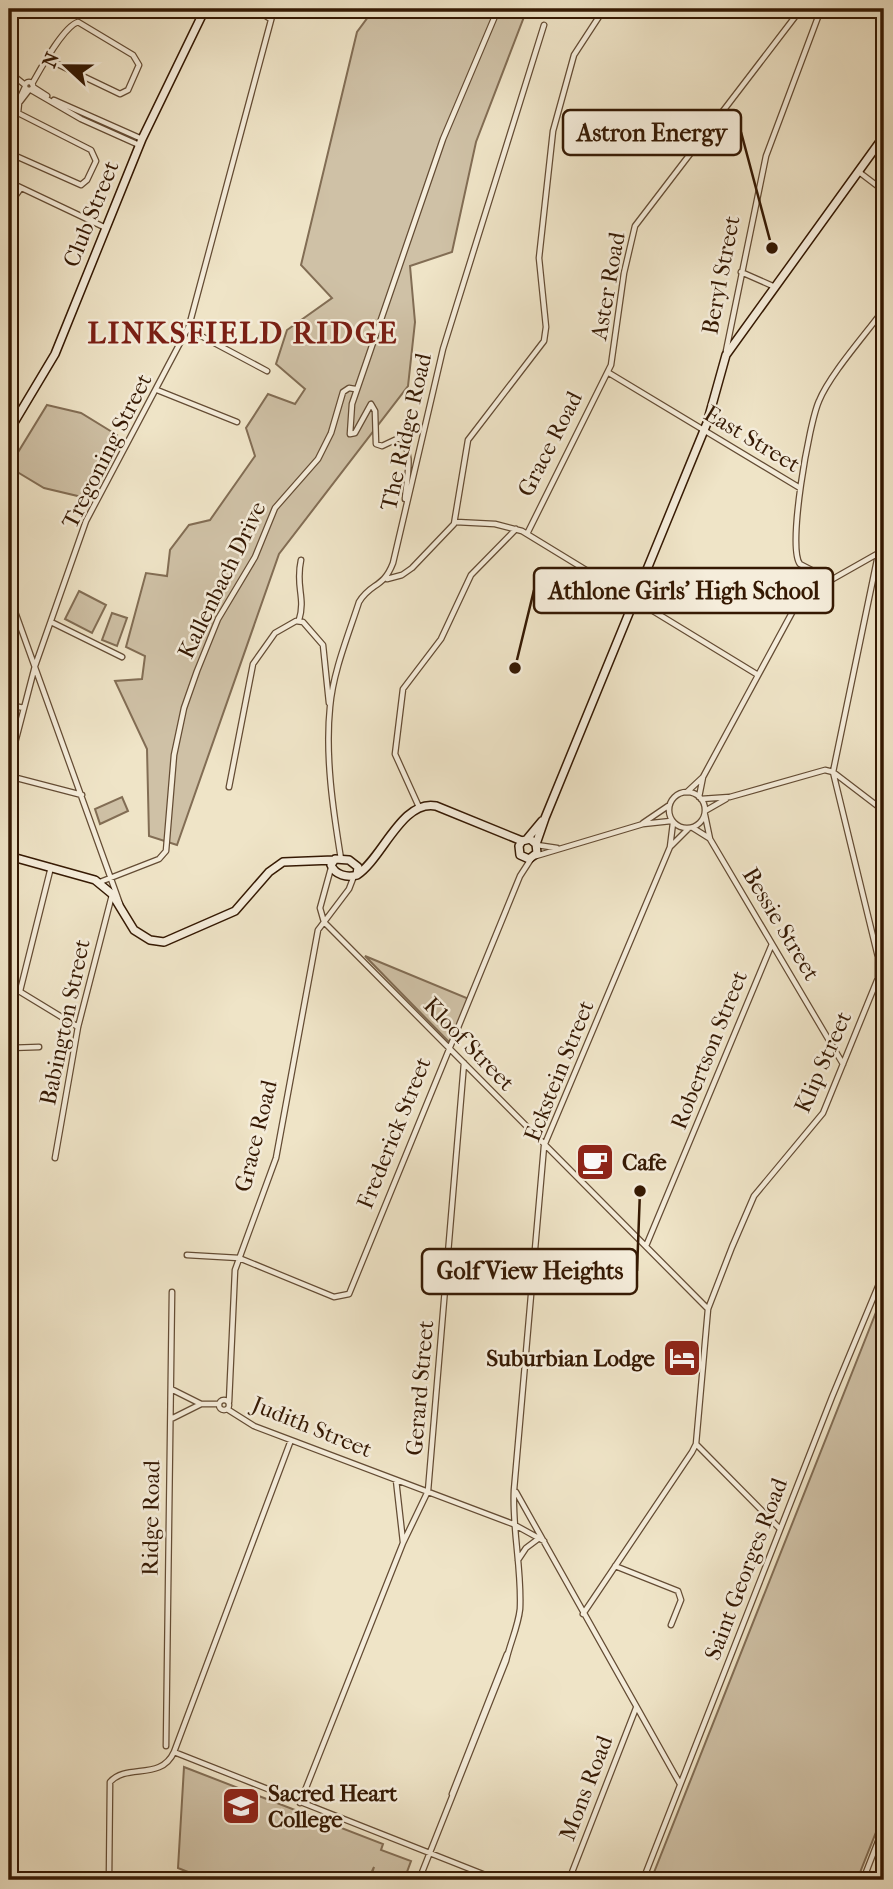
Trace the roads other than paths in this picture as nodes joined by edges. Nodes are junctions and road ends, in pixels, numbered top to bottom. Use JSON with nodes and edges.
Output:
{"nodes":[{"id":1,"x":205,"y":9,"type":"edge"},
{"id":2,"x":255,"y":9,"type":"edge"},
{"id":3,"x":274,"y":9,"type":"edge"},
{"id":4,"x":498,"y":9,"type":"edge"},
{"id":5,"x":604,"y":9,"type":"edge"},
{"id":6,"x":801,"y":9,"type":"edge"},
{"id":7,"x":821,"y":9,"type":"edge"},
{"id":8,"x":269,"y":18,"type":"junction"},
{"id":9,"x":544,"y":25,"type":"dead end"},
{"id":10,"x":47,"y":59,"type":"junction"},
{"id":11,"x":9,"y":72,"type":"edge"},
{"id":12,"x":29,"y":86,"type":"junction"},
{"id":13,"x":9,"y":108,"type":"edge"},
{"id":14,"x":884,"y":136,"type":"edge"},
{"id":15,"x":141,"y":142,"type":"junction"},
{"id":16,"x":9,"y":153,"type":"edge"},
{"id":17,"x":859,"y":172,"type":"junction"},
{"id":18,"x":9,"y":182,"type":"edge"},
{"id":19,"x":21,"y":188,"type":"junction"},
{"id":20,"x":884,"y":191,"type":"edge"},
{"id":21,"x":9,"y":205,"type":"edge"},
{"id":22,"x":106,"y":228,"type":"junction"},
{"id":23,"x":741,"y":272,"type":"junction"},
{"id":24,"x":775,"y":287,"type":"junction"},
{"id":25,"x":884,"y":309,"type":"edge"},
{"id":26,"x":188,"y":329,"type":"junction"},
{"id":27,"x":726,"y":355,"type":"junction"},
{"id":28,"x":267,"y":370,"type":"dead end"},
{"id":29,"x":609,"y":373,"type":"junction"},
{"id":30,"x":355,"y":389,"type":"junction"},
{"id":31,"x":157,"y":390,"type":"junction"},
{"id":32,"x":237,"y":422,"type":"dead end"},
{"id":33,"x":9,"y":431,"type":"edge"},
{"id":34,"x":704,"y":431,"type":"junction"},
{"id":35,"x":800,"y":488,"type":"junction"},
{"id":36,"x":405,"y":514,"type":"junction"},
{"id":37,"x":456,"y":522,"type":"junction"},
{"id":38,"x":516,"y":529,"type":"junction"},
{"id":39,"x":527,"y":534,"type":"junction"},
{"id":40,"x":884,"y":550,"type":"edge"},
{"id":41,"x":878,"y":555,"type":"junction"},
{"id":42,"x":301,"y":560,"type":"dead end"},
{"id":43,"x":814,"y":572,"type":"junction"},
{"id":44,"x":387,"y":579,"type":"junction"},
{"id":45,"x":9,"y":595,"type":"edge"},
{"id":46,"x":635,"y":601,"type":"junction"},
{"id":47,"x":299,"y":620,"type":"junction"},
{"id":48,"x":51,"y":622,"type":"junction"},
{"id":49,"x":122,"y":657,"type":"dead end"},
{"id":50,"x":35,"y":666,"type":"junction"},
{"id":51,"x":758,"y":675,"type":"junction"},
{"id":52,"x":9,"y":705,"type":"edge"},
{"id":53,"x":24,"y":708,"type":"junction"},
{"id":54,"x":330,"y":708,"type":"junction"},
{"id":55,"x":9,"y":766,"type":"edge"},
{"id":56,"x":833,"y":772,"type":"junction"},
{"id":57,"x":9,"y":776,"type":"edge"},
{"id":58,"x":703,"y":777,"type":"junction"},
{"id":59,"x":229,"y":787,"type":"dead end"},
{"id":60,"x":687,"y":792,"type":"junction"},
{"id":61,"x":82,"y":795,"type":"junction"},
{"id":62,"x":730,"y":797,"type":"junction"},
{"id":63,"x":700,"y":798,"type":"junction"},
{"id":64,"x":669,"y":806,"type":"junction"},
{"id":65,"x":419,"y":807,"type":"junction"},
{"id":66,"x":884,"y":811,"type":"edge"},
{"id":67,"x":705,"y":813,"type":"junction"},
{"id":68,"x":545,"y":818,"type":"junction"},
{"id":69,"x":672,"y":822,"type":"junction"},
{"id":70,"x":643,"y":824,"type":"junction"},
{"id":71,"x":690,"y":828,"type":"junction"},
{"id":72,"x":499,"y":833,"type":"junction"},
{"id":73,"x":710,"y":839,"type":"junction"},
{"id":74,"x":525,"y":840,"type":"junction"},
{"id":75,"x":537,"y":844,"type":"junction"},
{"id":76,"x":670,"y":847,"type":"junction"},
{"id":77,"x":558,"y":848,"type":"junction"},
{"id":78,"x":518,"y":850,"type":"junction"},
{"id":79,"x":9,"y":856,"type":"edge"},
{"id":80,"x":530,"y":857,"type":"junction"},
{"id":81,"x":373,"y":859,"type":"junction"},
{"id":82,"x":349,"y":860,"type":"junction"},
{"id":83,"x":335,"y":862,"type":"junction"},
{"id":84,"x":51,"y":867,"type":"junction"},
{"id":85,"x":355,"y":875,"type":"junction"},
{"id":86,"x":520,"y":876,"type":"junction"},
{"id":87,"x":112,"y":877,"type":"junction"},
{"id":88,"x":100,"y":883,"type":"junction"},
{"id":89,"x":112,"y":894,"type":"junction"},
{"id":90,"x":123,"y":912,"type":"junction"},
{"id":91,"x":320,"y":914,"type":"junction"},
{"id":92,"x":324,"y":922,"type":"junction"},
{"id":93,"x":317,"y":930,"type":"junction"},
{"id":94,"x":772,"y":944,"type":"junction"},
{"id":95,"x":9,"y":985,"type":"edge"},
{"id":96,"x":20,"y":992,"type":"junction"},
{"id":97,"x":78,"y":1027,"type":"junction"},
{"id":98,"x":39,"y":1047,"type":"dead end"},
{"id":99,"x":449,"y":1047,"type":"junction"},
{"id":100,"x":9,"y":1048,"type":"edge"},
{"id":101,"x":464,"y":1063,"type":"junction"},
{"id":102,"x":844,"y":1064,"type":"junction"},
{"id":103,"x":544,"y":1146,"type":"junction"},
{"id":104,"x":55,"y":1158,"type":"dead end"},
{"id":105,"x":646,"y":1247,"type":"junction"},
{"id":106,"x":187,"y":1255,"type":"dead end"},
{"id":107,"x":239,"y":1258,"type":"junction"},
{"id":108,"x":884,"y":1272,"type":"edge"},
{"id":109,"x":172,"y":1292,"type":"dead end"},
{"id":110,"x":708,"y":1309,"type":"junction"},
{"id":111,"x":171,"y":1389,"type":"junction"},
{"id":112,"x":229,"y":1402,"type":"junction"},
{"id":113,"x":201,"y":1404,"type":"junction"},
{"id":114,"x":219,"y":1404,"type":"junction"},
{"id":115,"x":227,"y":1409,"type":"junction"},
{"id":116,"x":171,"y":1419,"type":"junction"},
{"id":117,"x":291,"y":1440,"type":"junction"},
{"id":118,"x":696,"y":1444,"type":"junction"},
{"id":119,"x":396,"y":1480,"type":"junction"},
{"id":120,"x":514,"y":1490,"type":"junction"},
{"id":121,"x":428,"y":1491,"type":"junction"},
{"id":122,"x":513,"y":1524,"type":"junction"},
{"id":123,"x":780,"y":1529,"type":"junction"},
{"id":124,"x":541,"y":1540,"type":"junction"},
{"id":125,"x":403,"y":1543,"type":"junction"},
{"id":126,"x":517,"y":1562,"type":"junction"},
{"id":127,"x":615,"y":1566,"type":"junction"},
{"id":128,"x":583,"y":1614,"type":"junction"},
{"id":129,"x":671,"y":1625,"type":"dead end"},
{"id":130,"x":636,"y":1708,"type":"junction"},
{"id":131,"x":166,"y":1746,"type":"dead end"},
{"id":132,"x":174,"y":1752,"type":"junction"},
{"id":133,"x":680,"y":1784,"type":"junction"},
{"id":134,"x":300,"y":1802,"type":"junction"},
{"id":135,"x":884,"y":1826,"type":"edge"},
{"id":136,"x":881,"y":1841,"type":"edge"},
{"id":137,"x":429,"y":1853,"type":"junction"},
{"id":138,"x":109,"y":1880,"type":"edge"},
{"id":139,"x":419,"y":1880,"type":"edge"},
{"id":140,"x":498,"y":1880,"type":"edge"},
{"id":141,"x":569,"y":1880,"type":"edge"},
{"id":142,"x":643,"y":1880,"type":"edge"},
{"id":143,"x":863,"y":1880,"type":"edge"}],
"edges":[{"from":1,"to":15,"type":"main road","name":"Club Street"},
{"from":2,"to":8,"type":"street"},
{"from":3,"to":8,"type":"street","name":"Tregoning Street"},
{"from":4,"to":30,"type":"street","name":"Kallenbach Drive"},
{"from":5,"to":37,"type":"street"},
{"from":6,"to":29,"type":"street","name":"Aster Road"},
{"from":7,"to":23,"type":"street","name":"Beryl Street"},
{"from":8,"to":26,"type":"street","name":"Tregoning Street"},
{"from":9,"to":36,"type":"street","name":"The Ridge Road"},
{"from":10,"to":10,"type":"street"},
{"from":10,"to":12,"type":"street"},
{"from":11,"to":12,"type":"street"},
{"from":12,"to":13,"type":"street"},
{"from":12,"to":15,"type":"street"},
{"from":12,"to":16,"type":"street"},
{"from":14,"to":17,"type":"main road"},
{"from":15,"to":22,"type":"main road","name":"Club Street"},
{"from":17,"to":20,"type":"street"},
{"from":17,"to":24,"type":"main road"},
{"from":18,"to":19,"type":"street"},
{"from":19,"to":21,"type":"street"},
{"from":19,"to":22,"type":"street"},
{"from":22,"to":33,"type":"main road","name":"Club Street"},
{"from":23,"to":24,"type":"street"},
{"from":23,"to":27,"type":"street","name":"Beryl Street"},
{"from":24,"to":27,"type":"main road"},
{"from":25,"to":35,"type":"street"},
{"from":26,"to":28,"type":"street"},
{"from":26,"to":31,"type":"street","name":"Tregoning Street"},
{"from":27,"to":34,"type":"main road","name":"Beryl Street"},
{"from":29,"to":34,"type":"street","name":"East Street"},
{"from":29,"to":39,"type":"street","name":"Grace Road"},
{"from":30,"to":36,"type":"street"},
{"from":30,"to":87,"type":"street","name":"Kallenbach Drive"},
{"from":31,"to":32,"type":"street"},
{"from":31,"to":48,"type":"street","name":"Tregoning Street"},
{"from":34,"to":35,"type":"street","name":"East Street"},
{"from":34,"to":46,"type":"main road"},
{"from":35,"to":43,"type":"street","name":"East Street"},
{"from":36,"to":44,"type":"street","name":"The Ridge Road"},
{"from":37,"to":38,"type":"street"},
{"from":37,"to":44,"type":"street"},
{"from":38,"to":39,"type":"street"},
{"from":38,"to":65,"type":"street"},
{"from":39,"to":46,"type":"street"},
{"from":40,"to":41,"type":"street"},
{"from":41,"to":43,"type":"street"},
{"from":41,"to":56,"type":"street","name":"Klip Street"},
{"from":42,"to":47,"type":"street"},
{"from":43,"to":51,"type":"street"},
{"from":44,"to":54,"type":"street"},
{"from":45,"to":50,"type":"street"},
{"from":46,"to":51,"type":"street"},
{"from":46,"to":68,"type":"main road"},
{"from":47,"to":54,"type":"street"},
{"from":47,"to":59,"type":"street"},
{"from":48,"to":49,"type":"street"},
{"from":48,"to":50,"type":"street","name":"Tregoning Street"},
{"from":50,"to":53,"type":"street","name":"Tregoning Street"},
{"from":50,"to":61,"type":"street"},
{"from":51,"to":58,"type":"street"},
{"from":52,"to":53,"type":"street"},
{"from":53,"to":55,"type":"street","name":"Tregoning Street"},
{"from":54,"to":83,"type":"street"},
{"from":56,"to":62,"type":"street"},
{"from":56,"to":66,"type":"street"},
{"from":56,"to":102,"type":"street","name":"Klip Street"},
{"from":57,"to":61,"type":"street"},
{"from":58,"to":60,"type":"street"},
{"from":58,"to":63,"type":"street"},
{"from":60,"to":63,"type":"street"},
{"from":60,"to":64,"type":"street"},
{"from":61,"to":87,"type":"street"},
{"from":62,"to":63,"type":"street"},
{"from":62,"to":67,"type":"street"},
{"from":63,"to":67,"type":"street"},
{"from":64,"to":69,"type":"street"},
{"from":64,"to":70,"type":"street"},
{"from":65,"to":72,"type":"main road"},
{"from":65,"to":81,"type":"main road"},
{"from":67,"to":71,"type":"street"},
{"from":67,"to":73,"type":"street","name":"Bessie Street"},
{"from":68,"to":74,"type":"main road"},
{"from":68,"to":75,"type":"main road"},
{"from":69,"to":70,"type":"street"},
{"from":69,"to":71,"type":"street"},
{"from":69,"to":76,"type":"street","name":"Eckstein Street"},
{"from":70,"to":77,"type":"street"},
{"from":71,"to":73,"type":"street","name":"Bessie Street"},
{"from":71,"to":76,"type":"street","name":"Eckstein Street"},
{"from":72,"to":74,"type":"main road"},
{"from":72,"to":78,"type":"main road"},
{"from":73,"to":94,"type":"street","name":"Bessie Street"},
{"from":74,"to":75,"type":"main road"},
{"from":74,"to":78,"type":"main road"},
{"from":75,"to":77,"type":"street"},
{"from":75,"to":80,"type":"main road"},
{"from":76,"to":103,"type":"street","name":"Eckstein Street"},
{"from":77,"to":80,"type":"street"},
{"from":78,"to":80,"type":"main road"},
{"from":79,"to":84,"type":"main road"},
{"from":80,"to":86,"type":"street","name":"Frederick Street"},
{"from":80,"to":86,"type":"street","name":"Frederick Street"},
{"from":81,"to":82,"type":"main road"},
{"from":81,"to":85,"type":"main road"},
{"from":82,"to":83,"type":"main road"},
{"from":82,"to":85,"type":"main road"},
{"from":83,"to":85,"type":"main road"},
{"from":83,"to":90,"type":"main road"},
{"from":83,"to":91,"type":"street"},
{"from":84,"to":88,"type":"main road"},
{"from":84,"to":96,"type":"street"},
{"from":85,"to":92,"type":"street"},
{"from":86,"to":99,"type":"street","name":"Frederick Street"},
{"from":87,"to":88,"type":"street","name":"Kallenbach Drive"},
{"from":87,"to":90,"type":"street"},
{"from":88,"to":89,"type":"main road"},
{"from":89,"to":90,"type":"main road"},
{"from":89,"to":97,"type":"street","name":"Babington Street"},
{"from":91,"to":92,"type":"street"},
{"from":91,"to":93,"type":"street","name":"Grace Road"},
{"from":92,"to":93,"type":"street"},
{"from":92,"to":99,"type":"street","name":"Kloof Street"},
{"from":93,"to":107,"type":"street","name":"Grace Road"},
{"from":94,"to":102,"type":"street","name":"Bessie Street"},
{"from":94,"to":105,"type":"street","name":"Robertson Street"},
{"from":95,"to":96,"type":"street"},
{"from":96,"to":97,"type":"street"},
{"from":97,"to":104,"type":"street","name":"Babington Street"},
{"from":98,"to":100,"type":"street"},
{"from":99,"to":101,"type":"street","name":"Kloof Street"},
{"from":99,"to":107,"type":"street","name":"Frederick Street"},
{"from":101,"to":103,"type":"street","name":"Kloof Street"},
{"from":101,"to":121,"type":"street","name":"Gerard Street"},
{"from":102,"to":110,"type":"street","name":"Klip Street"},
{"from":103,"to":105,"type":"street","name":"Kloof Street"},
{"from":103,"to":120,"type":"street","name":"Eckstein Street"},
{"from":105,"to":110,"type":"street","name":"Kloof Street"},
{"from":106,"to":107,"type":"street"},
{"from":107,"to":112,"type":"street","name":"Grace Road"},
{"from":108,"to":123,"type":"street","name":"Saint Georges Road"},
{"from":109,"to":111,"type":"street","name":"Ridge Road"},
{"from":110,"to":118,"type":"street","name":"Klip Street"},
{"from":111,"to":113,"type":"street"},
{"from":111,"to":116,"type":"street","name":"Ridge Road"},
{"from":112,"to":114,"type":"street","name":"Judith Street"},
{"from":112,"to":115,"type":"street","name":"Grace Road"},
{"from":113,"to":114,"type":"street","name":"Judith Street"},
{"from":113,"to":116,"type":"street","name":"Judith Street"},
{"from":114,"to":115,"type":"street","name":"Judith Street"},
{"from":115,"to":117,"type":"street","name":"Judith Street"},
{"from":116,"to":131,"type":"street","name":"Ridge Road"},
{"from":117,"to":119,"type":"street","name":"Judith Street"},
{"from":117,"to":132,"type":"street"},
{"from":118,"to":123,"type":"street"},
{"from":118,"to":127,"type":"street","name":"Klip Street"},
{"from":119,"to":121,"type":"street","name":"Judith Street"},
{"from":119,"to":125,"type":"street","name":"Gerard Street"},
{"from":120,"to":122,"type":"street","name":"Eckstein Street"},
{"from":120,"to":124,"type":"street"},
{"from":121,"to":122,"type":"street","name":"Judith Street"},
{"from":121,"to":125,"type":"street","name":"Gerard Street"},
{"from":122,"to":124,"type":"street","name":"Judith Street"},
{"from":122,"to":126,"type":"street","name":"Eckstein Street"},
{"from":123,"to":133,"type":"street","name":"Saint Georges Road"},
{"from":124,"to":126,"type":"street"},
{"from":124,"to":128,"type":"street"},
{"from":125,"to":134,"type":"street","name":"Gerard Street"},
{"from":126,"to":137,"type":"street","name":"Eckstein Street"},
{"from":127,"to":128,"type":"street","name":"Klip Street"},
{"from":127,"to":129,"type":"street"},
{"from":128,"to":130,"type":"street"},
{"from":130,"to":133,"type":"street"},
{"from":130,"to":141,"type":"street","name":"Mons Road"},
{"from":132,"to":134,"type":"street"},
{"from":132,"to":138,"type":"street"},
{"from":133,"to":142,"type":"street","name":"Saint Georges Road"},
{"from":134,"to":137,"type":"street"},
{"from":135,"to":136,"type":"street"},
{"from":136,"to":143,"type":"street"},
{"from":137,"to":139,"type":"street","name":"Eckstein Street"},
{"from":137,"to":140,"type":"street"}]}
